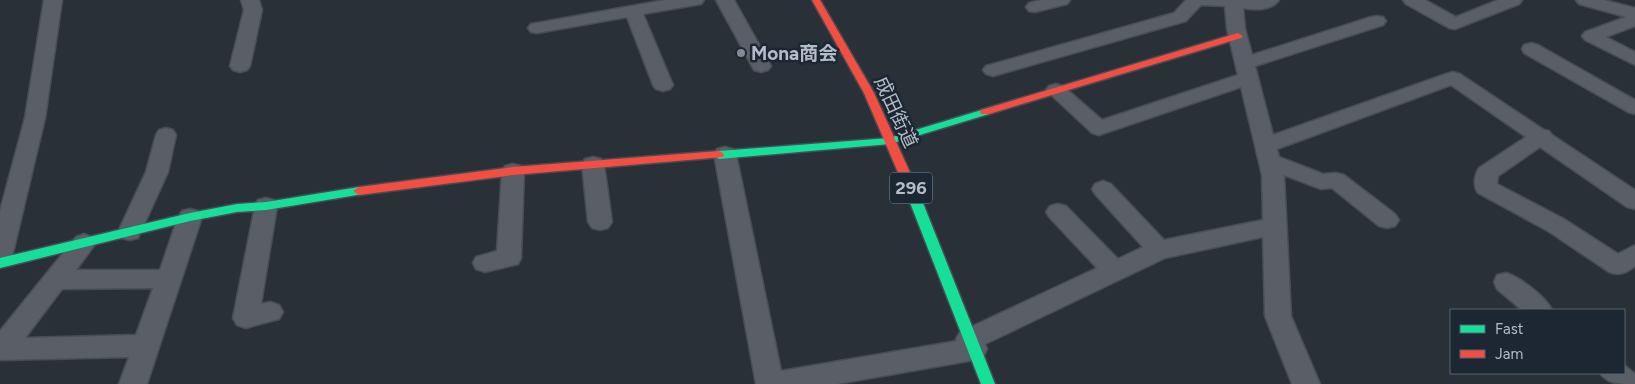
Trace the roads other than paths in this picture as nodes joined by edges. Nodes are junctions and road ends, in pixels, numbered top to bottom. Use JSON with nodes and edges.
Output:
{"nodes":[{"id":1,"x":53,"y":0,"type":"edge"},
{"id":2,"x":250,"y":0,"type":"edge"},
{"id":3,"x":588,"y":0,"type":"edge"},
{"id":4,"x":695,"y":0,"type":"edge"},
{"id":5,"x":725,"y":0,"type":"edge"},
{"id":6,"x":816,"y":0,"type":"edge"},
{"id":7,"x":1061,"y":0,"type":"edge"},
{"id":8,"x":1233,"y":0,"type":"edge"},
{"id":9,"x":1270,"y":0,"type":"edge"},
{"id":10,"x":1412,"y":0,"type":"edge"},
{"id":11,"x":1513,"y":0,"type":"edge"},
{"id":12,"x":1585,"y":0,"type":"edge"},
{"id":13,"x":1035,"y":7,"type":"dead end"},
{"id":14,"x":634,"y":11,"type":"junction"},
{"id":15,"x":1635,"y":14,"type":"edge"},
{"id":16,"x":590,"y":19,"type":"junction"},
{"id":17,"x":1635,"y":20,"type":"edge"},
{"id":18,"x":1377,"y":21,"type":"dead end"},
{"id":19,"x":537,"y":28,"type":"dead end"},
{"id":20,"x":1238,"y":36,"type":"junction"},
{"id":21,"x":1532,"y":48,"type":"dead end"},
{"id":22,"x":1635,"y":59,"type":"edge"},
{"id":23,"x":240,"y":66,"type":"dead end"},
{"id":24,"x":760,"y":66,"type":"dead end"},
{"id":25,"x":993,"y":70,"type":"dead end"},
{"id":26,"x":1247,"y":71,"type":"junction"},
{"id":27,"x":663,"y":85,"type":"dead end"},
{"id":28,"x":1056,"y":90,"type":"junction"},
{"id":29,"x":1635,"y":108,"type":"edge"},
{"id":30,"x":166,"y":135,"type":"dead end"},
{"id":31,"x":1542,"y":136,"type":"junction"},
{"id":32,"x":890,"y":141,"type":"junction"},
{"id":33,"x":1268,"y":153,"type":"junction"},
{"id":34,"x":725,"y":154,"type":"junction"},
{"id":35,"x":593,"y":164,"type":"junction"},
{"id":36,"x":513,"y":171,"type":"junction"},
{"id":37,"x":1104,"y":189,"type":"dead end"},
{"id":38,"x":1635,"y":201,"type":"edge"},
{"id":39,"x":266,"y":206,"type":"junction"},
{"id":40,"x":1058,"y":212,"type":"dead end"},
{"id":41,"x":190,"y":217,"type":"junction"},
{"id":42,"x":1387,"y":220,"type":"dead end"},
{"id":43,"x":600,"y":222,"type":"dead end"},
{"id":44,"x":1274,"y":226,"type":"junction"},
{"id":45,"x":130,"y":232,"type":"junction"},
{"id":46,"x":84,"y":243,"type":"junction"},
{"id":47,"x":1159,"y":250,"type":"junction"},
{"id":48,"x":1635,"y":254,"type":"edge"},
{"id":49,"x":0,"y":257,"type":"edge"},
{"id":50,"x":0,"y":263,"type":"edge"},
{"id":51,"x":485,"y":263,"type":"dead end"},
{"id":52,"x":1115,"y":270,"type":"junction"},
{"id":53,"x":169,"y":279,"type":"junction"},
{"id":54,"x":55,"y":280,"type":"junction"},
{"id":55,"x":1506,"y":282,"type":"dead end"},
{"id":56,"x":1539,"y":309,"type":"edge"},
{"id":57,"x":270,"y":312,"type":"dead end"},
{"id":58,"x":972,"y":344,"type":"junction"},
{"id":59,"x":146,"y":346,"type":"junction"},
{"id":60,"x":1,"y":349,"type":"edge"},
{"id":61,"x":1615,"y":374,"type":"edge"},
{"id":62,"x":133,"y":384,"type":"edge"},
{"id":63,"x":771,"y":384,"type":"edge"},
{"id":64,"x":988,"y":384,"type":"edge"},
{"id":65,"x":1306,"y":384,"type":"edge"},
{"id":66,"x":1628,"y":384,"type":"edge"}],
"edges":[{"from":1,"to":49,"type":"street"},
{"from":2,"to":23,"type":"street"},
{"from":3,"to":16,"type":"street"},
{"from":4,"to":14,"type":"street"},
{"from":5,"to":24,"type":"street"},
{"from":6,"to":32,"type":"main road","name":"成田街道","number":"296"},
{"from":7,"to":13,"type":"street"},
{"from":8,"to":9,"type":"street"},
{"from":8,"to":20,"type":"street"},
{"from":8,"to":25,"type":"street"},
{"from":10,"to":11,"type":"street"},
{"from":12,"to":15,"type":"street"},
{"from":14,"to":16,"type":"street"},
{"from":14,"to":27,"type":"street"},
{"from":16,"to":19,"type":"street"},
{"from":17,"to":22,"type":"street"},
{"from":18,"to":26,"type":"street"},
{"from":20,"to":26,"type":"street"},
{"from":20,"to":28,"type":"main road"},
{"from":21,"to":29,"type":"street"},
{"from":26,"to":28,"type":"street"},
{"from":26,"to":33,"type":"street"},
{"from":28,"to":32,"type":"main road"},
{"from":30,"to":45,"type":"street"},
{"from":31,"to":33,"type":"street"},
{"from":31,"to":38,"type":"street"},
{"from":31,"to":48,"type":"street"},
{"from":32,"to":34,"type":"main road"},
{"from":32,"to":58,"type":"main road","name":"成田街道","number":"296"},
{"from":33,"to":42,"type":"street"},
{"from":33,"to":44,"type":"street"},
{"from":34,"to":35,"type":"main road"},
{"from":34,"to":63,"type":"street"},
{"from":35,"to":36,"type":"main road"},
{"from":35,"to":43,"type":"street"},
{"from":36,"to":39,"type":"main road"},
{"from":36,"to":51,"type":"street"},
{"from":37,"to":47,"type":"street"},
{"from":39,"to":41,"type":"main road"},
{"from":39,"to":57,"type":"street"},
{"from":40,"to":52,"type":"street"},
{"from":41,"to":45,"type":"main road"},
{"from":41,"to":53,"type":"street"},
{"from":44,"to":47,"type":"street"},
{"from":44,"to":65,"type":"street"},
{"from":45,"to":46,"type":"main road"},
{"from":46,"to":50,"type":"main road"},
{"from":46,"to":54,"type":"street"},
{"from":47,"to":52,"type":"street"},
{"from":52,"to":58,"type":"street"},
{"from":53,"to":54,"type":"street"},
{"from":53,"to":59,"type":"street"},
{"from":54,"to":60,"type":"street"},
{"from":55,"to":56,"type":"street"},
{"from":58,"to":63,"type":"street"},
{"from":58,"to":64,"type":"main road","name":"成田街道","number":"296"},
{"from":59,"to":60,"type":"street"},
{"from":59,"to":62,"type":"street"},
{"from":61,"to":66,"type":"street"}]}
